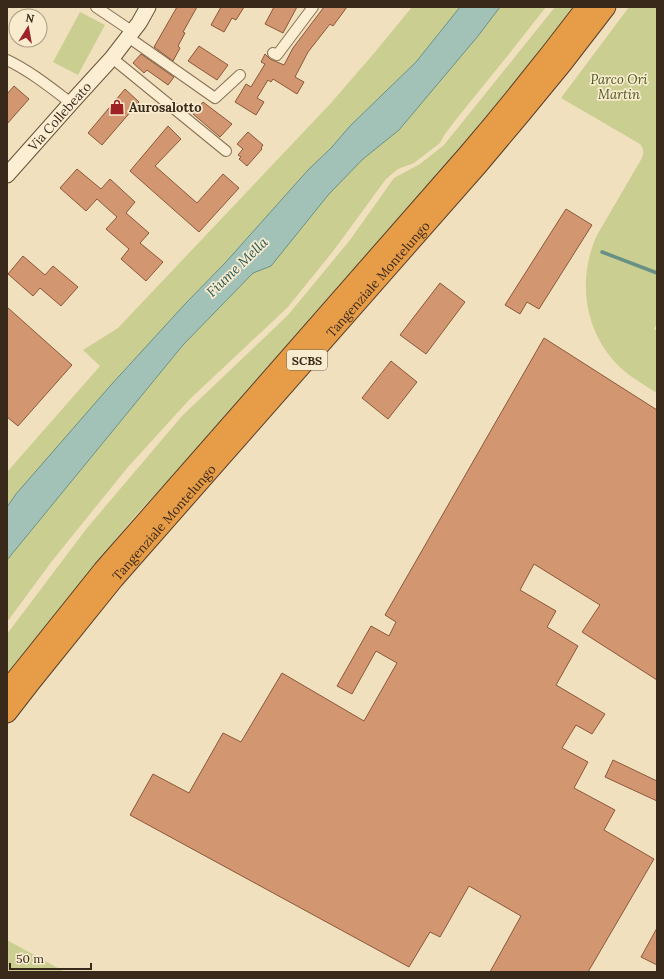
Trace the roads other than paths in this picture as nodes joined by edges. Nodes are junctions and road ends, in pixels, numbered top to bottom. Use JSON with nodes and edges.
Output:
{"nodes":[{"id":1,"x":96,"y":7,"type":"edge"},
{"id":2,"x":148,"y":7,"type":"edge"},
{"id":3,"x":313,"y":7,"type":"edge"},
{"id":4,"x":586,"y":7,"type":"edge"},
{"id":5,"x":606,"y":7,"type":"edge"},
{"id":6,"x":130,"y":35,"type":"junction"},
{"id":7,"x":274,"y":53,"type":"dead end"},
{"id":8,"x":112,"y":58,"type":"junction"},
{"id":9,"x":7,"y":60,"type":"edge"},
{"id":10,"x":240,"y":75,"type":"dead end"},
{"id":11,"x":71,"y":103,"type":"junction"},
{"id":12,"x":226,"y":151,"type":"dead end"},
{"id":13,"x":7,"y":175,"type":"edge"},
{"id":14,"x":7,"y":690,"type":"edge"},
{"id":15,"x":7,"y":713,"type":"edge"}],
"edges":[{"from":1,"to":6,"type":"street"},
{"from":2,"to":6,"type":"street","name":"Via Collebeato"},
{"from":3,"to":7,"type":"street"},
{"from":4,"to":14,"type":"highway","name":"Tangenziale Montelungo","number":"SCBS"},
{"from":5,"to":15,"type":"highway","name":"Tangenziale Montelungo","number":"SCBS"},
{"from":6,"to":8,"type":"street","name":"Via Collebeato"},
{"from":6,"to":10,"type":"street"},
{"from":8,"to":11,"type":"street","name":"Via Collebeato"},
{"from":8,"to":12,"type":"street"},
{"from":9,"to":11,"type":"street"},
{"from":11,"to":13,"type":"street","name":"Via Collebeato"}]}
